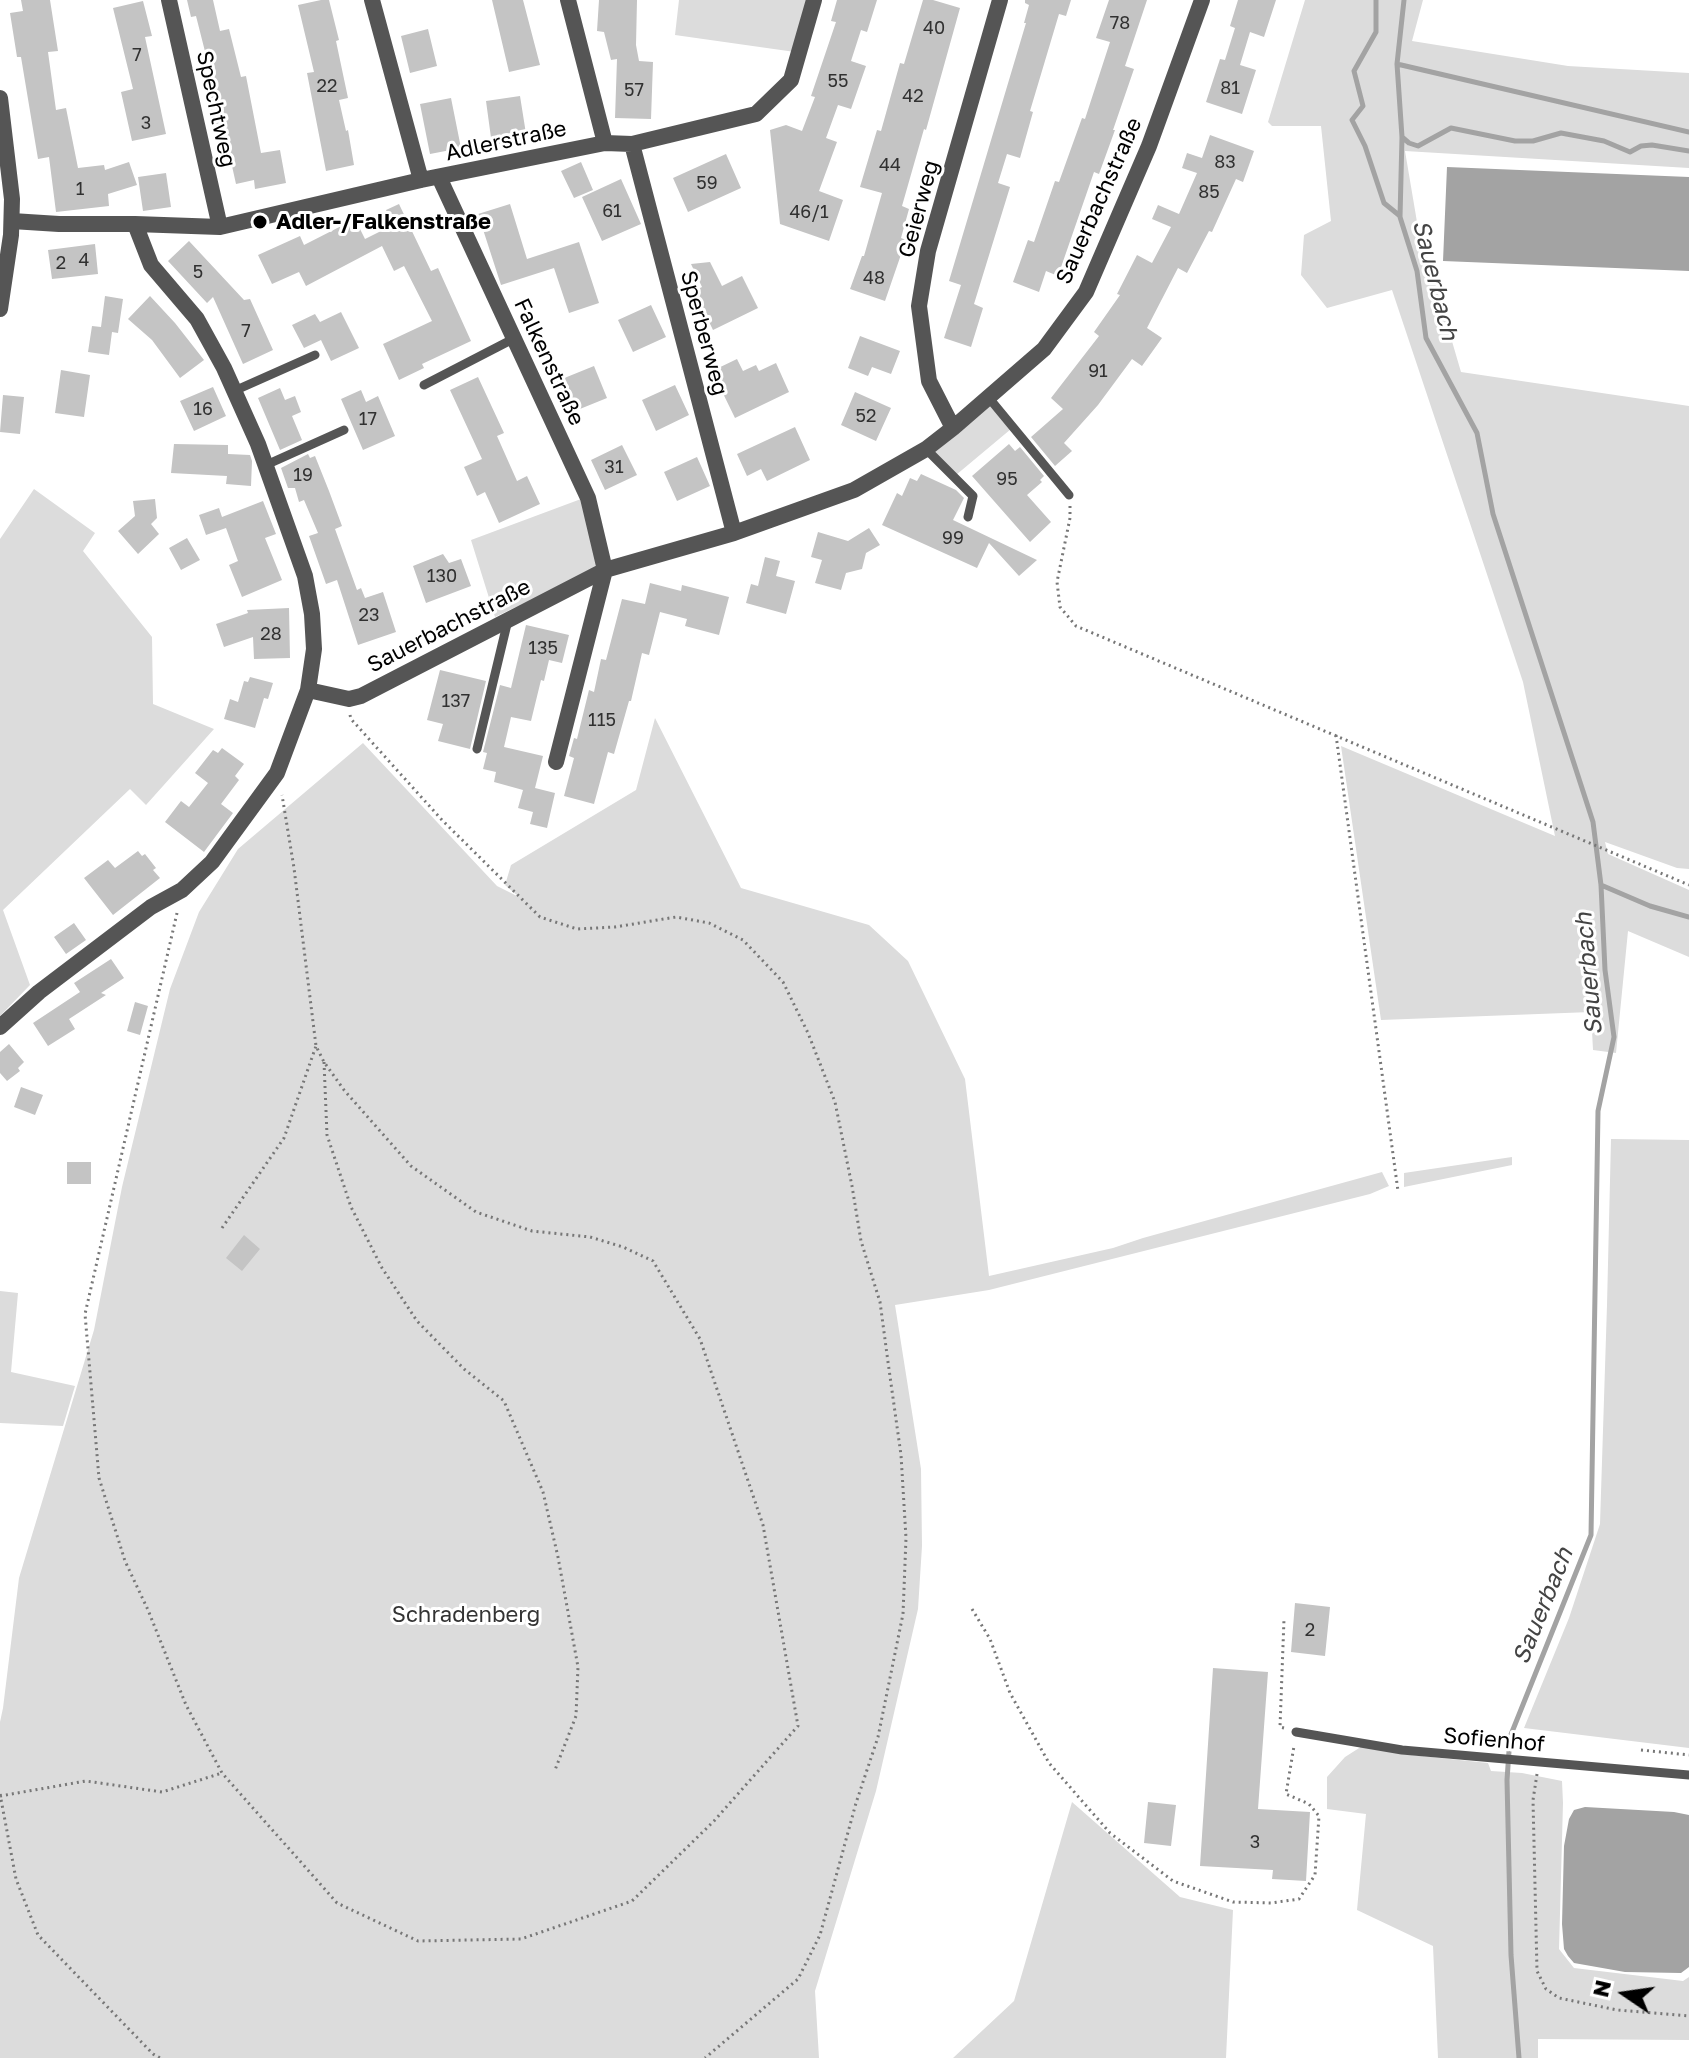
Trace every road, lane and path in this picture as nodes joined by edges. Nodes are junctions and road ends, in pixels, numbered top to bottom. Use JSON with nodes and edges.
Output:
{"nodes":[{"id":1,"x":169,"y":0,"type":"edge"},
{"id":2,"x":372,"y":0,"type":"edge"},
{"id":3,"x":568,"y":0,"type":"edge"},
{"id":4,"x":814,"y":0,"type":"edge"},
{"id":5,"x":1000,"y":0,"type":"edge"},
{"id":6,"x":1202,"y":0,"type":"edge"},
{"id":7,"x":0,"y":98,"type":"edge"},
{"id":8,"x":605,"y":143,"type":"junction"},
{"id":9,"x":632,"y":144,"type":"junction"},
{"id":10,"x":439,"y":177,"type":"junction"},
{"id":11,"x":421,"y":180,"type":"junction"},
{"id":12,"x":135,"y":224,"type":"junction"},
{"id":13,"x":220,"y":227,"type":"junction"},
{"id":14,"x":8,"y":232,"type":"edge"},
{"id":15,"x":0,"y":309,"type":"edge"},
{"id":16,"x":513,"y":339,"type":"junction"},
{"id":17,"x":315,"y":355,"type":"dead end"},
{"id":18,"x":424,"y":385,"type":"dead end"},
{"id":19,"x":234,"y":391,"type":"junction"},
{"id":20,"x":989,"y":398,"type":"junction"},
{"id":21,"x":953,"y":428,"type":"junction"},
{"id":22,"x":344,"y":430,"type":"dead end"},
{"id":23,"x":926,"y":449,"type":"junction"},
{"id":24,"x":266,"y":465,"type":"junction"},
{"id":25,"x":1069,"y":495,"type":"joint"},
{"id":26,"x":968,"y":517,"type":"dead end"},
{"id":27,"x":734,"y":533,"type":"junction"},
{"id":28,"x":605,"y":570,"type":"junction"},
{"id":29,"x":508,"y":620,"type":"junction"},
{"id":30,"x":308,"y":690,"type":"junction"},
{"id":31,"x":349,"y":699,"type":"junction"},
{"id":32,"x":1336,"y":735,"type":"junction"},
{"id":33,"x":477,"y":749,"type":"dead end"},
{"id":34,"x":556,"y":762,"type":"dead end"},
{"id":35,"x":277,"y":773,"type":"junction"},
{"id":36,"x":1689,"y":885,"type":"edge"},
{"id":37,"x":182,"y":890,"type":"junction"},
{"id":38,"x":0,"y":1027,"type":"edge"},
{"id":39,"x":316,"y":1046,"type":"junction"},
{"id":40,"x":324,"y":1062,"type":"junction"},
{"id":41,"x":1398,"y":1191,"type":"dead end"},
{"id":42,"x":222,"y":1228,"type":"dead end"},
{"id":43,"x":972,"y":1609,"type":"dead end"},
{"id":44,"x":1284,"y":1619,"type":"dead end"},
{"id":45,"x":1296,"y":1732,"type":"junction"},
{"id":46,"x":1641,"y":1750,"type":"dead end"},
{"id":47,"x":1689,"y":1755,"type":"edge"},
{"id":48,"x":1540,"y":1763,"type":"junction"},
{"id":49,"x":555,"y":1770,"type":"dead end"},
{"id":50,"x":222,"y":1773,"type":"junction"},
{"id":51,"x":1689,"y":1775,"type":"edge"},
{"id":52,"x":0,"y":1795,"type":"edge"},
{"id":53,"x":1689,"y":2016,"type":"edge"},
{"id":54,"x":160,"y":2058,"type":"edge"},
{"id":55,"x":705,"y":2058,"type":"edge"}],
"edges":[{"from":1,"to":13,"type":"street","name":"Spechtweg"},
{"from":2,"to":11,"type":"street"},
{"from":3,"to":8,"type":"street"},
{"from":4,"to":9,"type":"street","name":"Adlerstraße"},
{"from":5,"to":21,"type":"street","name":"Geierweg"},
{"from":6,"to":20,"type":"street","name":"Sauerbachstraße"},
{"from":7,"to":14,"type":"street"},
{"from":8,"to":9,"type":"street","name":"Adlerstraße"},
{"from":8,"to":10,"type":"street","name":"Adlerstraße"},
{"from":9,"to":27,"type":"street","name":"Sperberweg"},
{"from":10,"to":11,"type":"street","name":"Adlerstraße"},
{"from":10,"to":16,"type":"street","name":"Falkenstraße"},
{"from":11,"to":13,"type":"street","name":"Adlerstraße"},
{"from":12,"to":13,"type":"street","name":"Adlerstraße"},
{"from":12,"to":14,"type":"street","name":"Adlerstraße"},
{"from":12,"to":19,"type":"street"},
{"from":14,"to":15,"type":"street"},
{"from":16,"to":18,"type":"lane"},
{"from":16,"to":28,"type":"street","name":"Falkenstraße"},
{"from":17,"to":19,"type":"lane"},
{"from":19,"to":24,"type":"street"},
{"from":20,"to":21,"type":"street","name":"Sauerbachstraße"},
{"from":20,"to":25,"type":"lane"},
{"from":21,"to":23,"type":"street","name":"Sauerbachstraße"},
{"from":22,"to":24,"type":"lane"},
{"from":23,"to":26,"type":"lane"},
{"from":23,"to":27,"type":"street","name":"Sauerbachstraße"},
{"from":24,"to":30,"type":"street"},
{"from":25,"to":32,"type":"path"},
{"from":27,"to":28,"type":"street","name":"Sauerbachstraße"},
{"from":28,"to":29,"type":"street","name":"Sauerbachstraße"},
{"from":28,"to":34,"type":"street"},
{"from":29,"to":31,"type":"street","name":"Sauerbachstraße"},
{"from":29,"to":33,"type":"lane"},
{"from":30,"to":31,"type":"street","name":"Sauerbachstraße"},
{"from":30,"to":35,"type":"street"},
{"from":31,"to":55,"type":"path"},
{"from":32,"to":36,"type":"path"},
{"from":32,"to":41,"type":"path"},
{"from":35,"to":37,"type":"street"},
{"from":35,"to":39,"type":"path"},
{"from":37,"to":38,"type":"street"},
{"from":37,"to":50,"type":"path"},
{"from":39,"to":40,"type":"path"},
{"from":39,"to":42,"type":"path"},
{"from":40,"to":49,"type":"path"},
{"from":40,"to":50,"type":"path"},
{"from":43,"to":45,"type":"path"},
{"from":44,"to":45,"type":"path"},
{"from":45,"to":48,"type":"lane","name":"Sofienhof"},
{"from":46,"to":47,"type":"path"},
{"from":48,"to":51,"type":"lane","name":"Sofienhof"},
{"from":48,"to":53,"type":"path"},
{"from":50,"to":52,"type":"path"},
{"from":52,"to":54,"type":"path"}]}
